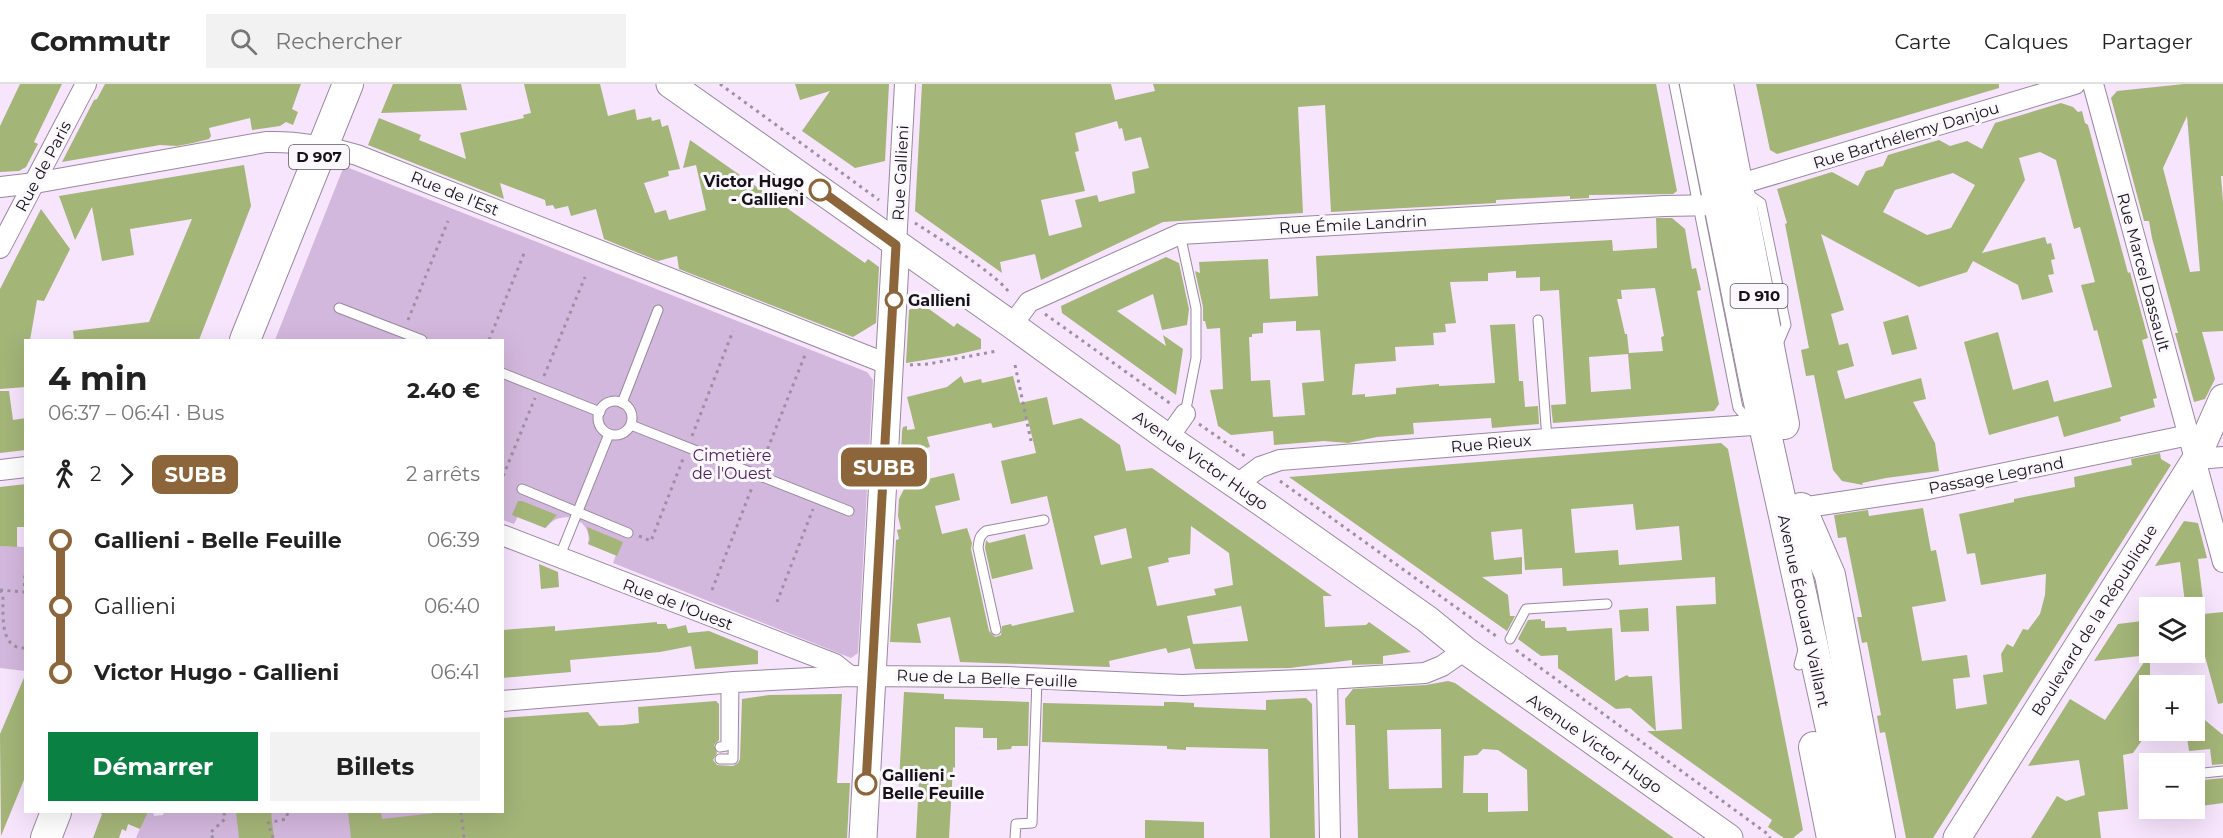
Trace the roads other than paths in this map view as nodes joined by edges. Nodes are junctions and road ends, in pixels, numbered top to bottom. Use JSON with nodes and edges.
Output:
{"nodes":[{"id":1,"x":86,"y":84,"type":"edge"},
{"id":2,"x":348,"y":84,"type":"edge"},
{"id":3,"x":670,"y":84,"type":"edge"},
{"id":4,"x":905,"y":84,"type":"edge"},
{"id":5,"x":1674,"y":84,"type":"edge"},
{"id":6,"x":1695,"y":84,"type":"edge"},
{"id":7,"x":1718,"y":84,"type":"edge"},
{"id":8,"x":2075,"y":84,"type":"edge"},
{"id":9,"x":2093,"y":84,"type":"edge"},
{"id":10,"x":323,"y":146,"type":"junction"},
{"id":11,"x":35,"y":183,"type":"junction"},
{"id":12,"x":0,"y":187,"type":"edge"},
{"id":13,"x":1718,"y":199,"type":"junction"},
{"id":14,"x":1180,"y":234,"type":"junction"},
{"id":15,"x":896,"y":245,"type":"junction"},
{"id":16,"x":0,"y":248,"type":"edge"},
{"id":17,"x":339,"y":308,"type":"dead end"},
{"id":18,"x":658,"y":310,"type":"dead end"},
{"id":19,"x":1538,"y":320,"type":"dead end"},
{"id":20,"x":1012,"y":325,"type":"junction"},
{"id":21,"x":245,"y":339,"type":"edge"},
{"id":22,"x":419,"y":339,"type":"edge"},
{"id":23,"x":890,"y":365,"type":"junction"},
{"id":24,"x":504,"y":374,"type":"edge"},
{"id":25,"x":1755,"y":384,"type":"junction"},
{"id":26,"x":2223,"y":398,"type":"edge"},
{"id":27,"x":622,"y":403,"type":"junction"},
{"id":28,"x":600,"y":412,"type":"junction"},
{"id":29,"x":1185,"y":414,"type":"joint"},
{"id":30,"x":631,"y":425,"type":"junction"},
{"id":31,"x":1753,"y":425,"type":"junction"},
{"id":32,"x":609,"y":434,"type":"junction"},
{"id":33,"x":1168,"y":438,"type":"junction"},
{"id":34,"x":1546,"y":439,"type":"junction"},
{"id":35,"x":2193,"y":447,"type":"junction"},
{"id":36,"x":2223,"y":457,"type":"edge"},
{"id":37,"x":24,"y":467,"type":"edge"},
{"id":38,"x":0,"y":470,"type":"edge"},
{"id":39,"x":1236,"y":485,"type":"junction"},
{"id":40,"x":522,"y":489,"type":"dead end"},
{"id":41,"x":1801,"y":507,"type":"junction"},
{"id":42,"x":849,"y":511,"type":"dead end"},
{"id":43,"x":577,"y":512,"type":"junction"},
{"id":44,"x":1044,"y":520,"type":"dead end"},
{"id":45,"x":2218,"y":520,"type":"edge"},
{"id":46,"x":628,"y":533,"type":"dead end"},
{"id":47,"x":504,"y":536,"type":"edge"},
{"id":48,"x":559,"y":558,"type":"junction"},
{"id":49,"x":2223,"y":562,"type":"edge"},
{"id":50,"x":1607,"y":604,"type":"dead end"},
{"id":51,"x":996,"y":630,"type":"dead end"},
{"id":52,"x":1808,"y":630,"type":"junction"},
{"id":53,"x":1510,"y":639,"type":"dead end"},
{"id":54,"x":1466,"y":650,"type":"junction"},
{"id":55,"x":1799,"y":665,"type":"junction"},
{"id":56,"x":861,"y":676,"type":"junction"},
{"id":57,"x":1037,"y":679,"type":"junction"},
{"id":58,"x":1327,"y":680,"type":"junction"},
{"id":59,"x":730,"y":682,"type":"junction"},
{"id":60,"x":504,"y":701,"type":"edge"},
{"id":61,"x":720,"y":747,"type":"dead end"},
{"id":62,"x":720,"y":759,"type":"dead end"},
{"id":63,"x":2223,"y":771,"type":"edge"},
{"id":64,"x":2205,"y":773,"type":"edge"},
{"id":65,"x":864,"y":838,"type":"edge"},
{"id":66,"x":1015,"y":838,"type":"edge"},
{"id":67,"x":1330,"y":838,"type":"edge"},
{"id":68,"x":1729,"y":838,"type":"edge"},
{"id":69,"x":1832,"y":838,"type":"edge"},
{"id":70,"x":1855,"y":838,"type":"edge"},
{"id":71,"x":1880,"y":838,"type":"edge"},
{"id":72,"x":1957,"y":838,"type":"edge"}],
"edges":[{"from":1,"to":11,"type":"street","name":"Rue de Paris"},
{"from":2,"to":10,"type":"main road","number":"D 907"},
{"from":3,"to":15,"type":"street","name":"Avenue Victor Hugo"},
{"from":4,"to":15,"type":"street","name":"Rue Gallieni"},
{"from":5,"to":13,"type":"lane","name":"Avenue Édouard Vaillant"},
{"from":6,"to":13,"type":"main road","name":"Avenue Édouard Vaillant","number":"D 910"},
{"from":7,"to":13,"type":"main road","name":"Avenue Édouard Vaillant","number":"D 910"},
{"from":8,"to":13,"type":"street","name":"Rue Barthélemy Danjou"},
{"from":9,"to":35,"type":"street","name":"Rue Marcel Dassault"},
{"from":10,"to":11,"type":"street","name":"Rue de l'Est"},
{"from":10,"to":21,"type":"main road","number":"D 907"},
{"from":10,"to":23,"type":"street","name":"Rue de l'Est"},
{"from":11,"to":12,"type":"street","name":"Rue de l'Est"},
{"from":11,"to":16,"type":"street","name":"Rue de Paris"},
{"from":13,"to":14,"type":"street","name":"Rue Émile Landrin"},
{"from":13,"to":25,"type":"main road","name":"Avenue Édouard Vaillant","number":"D 910"},
{"from":13,"to":31,"type":"lane","name":"Avenue Édouard Vaillant"},
{"from":13,"to":41,"type":"main road","name":"Avenue Édouard Vaillant","number":"D 910"},
{"from":14,"to":20,"type":"street","name":"Rue Émile Landrin"},
{"from":14,"to":29,"type":"lane"},
{"from":15,"to":20,"type":"street","name":"Avenue Victor Hugo"},
{"from":15,"to":23,"type":"street","name":"Rue Gallieni"},
{"from":17,"to":22,"type":"lane"},
{"from":18,"to":27,"type":"lane"},
{"from":19,"to":34,"type":"lane"},
{"from":20,"to":33,"type":"street","name":"Avenue Victor Hugo"},
{"from":23,"to":56,"type":"street","name":"Rue Gallieni"},
{"from":24,"to":28,"type":"lane"},
{"from":25,"to":31,"type":"main road","name":"Avenue Édouard Vaillant","number":"D 910"},
{"from":25,"to":52,"type":"main road","name":"Avenue Édouard Vaillant","number":"D 910"},
{"from":26,"to":35,"type":"street","name":"Boulevard de la République"},
{"from":27,"to":28,"type":"lane"},
{"from":27,"to":30,"type":"lane"},
{"from":28,"to":32,"type":"lane"},
{"from":29,"to":33,"type":"street"},
{"from":30,"to":32,"type":"lane"},
{"from":30,"to":42,"type":"lane"},
{"from":31,"to":34,"type":"street","name":"Rue Rieux"},
{"from":31,"to":55,"type":"main road","name":"Avenue Édouard Vaillant","number":"D 910"},
{"from":32,"to":43,"type":"lane"},
{"from":33,"to":39,"type":"street","name":"Avenue Victor Hugo"},
{"from":34,"to":39,"type":"street","name":"Rue Rieux"},
{"from":35,"to":36,"type":"street","name":"Passage Legrand"},
{"from":35,"to":41,"type":"street","name":"Passage Legrand"},
{"from":35,"to":45,"type":"street","name":"Rue Marcel Dassault"},
{"from":35,"to":72,"type":"street","name":"Boulevard de la République"},
{"from":37,"to":38,"type":"street"},
{"from":39,"to":54,"type":"street","name":"Avenue Victor Hugo"},
{"from":40,"to":43,"type":"lane"},
{"from":41,"to":70,"type":"main road","name":"Avenue Édouard Vaillant","number":"D 910"},
{"from":41,"to":71,"type":"main road","name":"Avenue Édouard Vaillant","number":"D 910"},
{"from":43,"to":46,"type":"lane"},
{"from":43,"to":48,"type":"lane"},
{"from":44,"to":51,"type":"lane"},
{"from":45,"to":49,"type":"street","name":"Rue Marcel Dassault"},
{"from":47,"to":48,"type":"street","name":"Rue de l'Ouest"},
{"from":48,"to":56,"type":"street","name":"Rue de l'Ouest"},
{"from":50,"to":53,"type":"lane"},
{"from":52,"to":55,"type":"lane"},
{"from":52,"to":70,"type":"main road","name":"Avenue Édouard Vaillant","number":"D 910"},
{"from":54,"to":58,"type":"street","name":"Rue de La Belle Feuille"},
{"from":54,"to":68,"type":"street","name":"Avenue Victor Hugo"},
{"from":55,"to":69,"type":"main road","name":"Avenue Édouard Vaillant","number":"D 910"},
{"from":56,"to":57,"type":"street","name":"Rue de La Belle Feuille"},
{"from":56,"to":59,"type":"street","name":"Rue de La Belle Feuille"},
{"from":56,"to":65,"type":"street","name":"Rue Gallieni"},
{"from":57,"to":58,"type":"street","name":"Rue de La Belle Feuille"},
{"from":57,"to":66,"type":"lane"},
{"from":58,"to":67,"type":"street"},
{"from":59,"to":60,"type":"street","name":"Rue de La Belle Feuille"},
{"from":59,"to":61,"type":"lane"},
{"from":59,"to":62,"type":"lane"},
{"from":63,"to":64,"type":"lane"}]}
